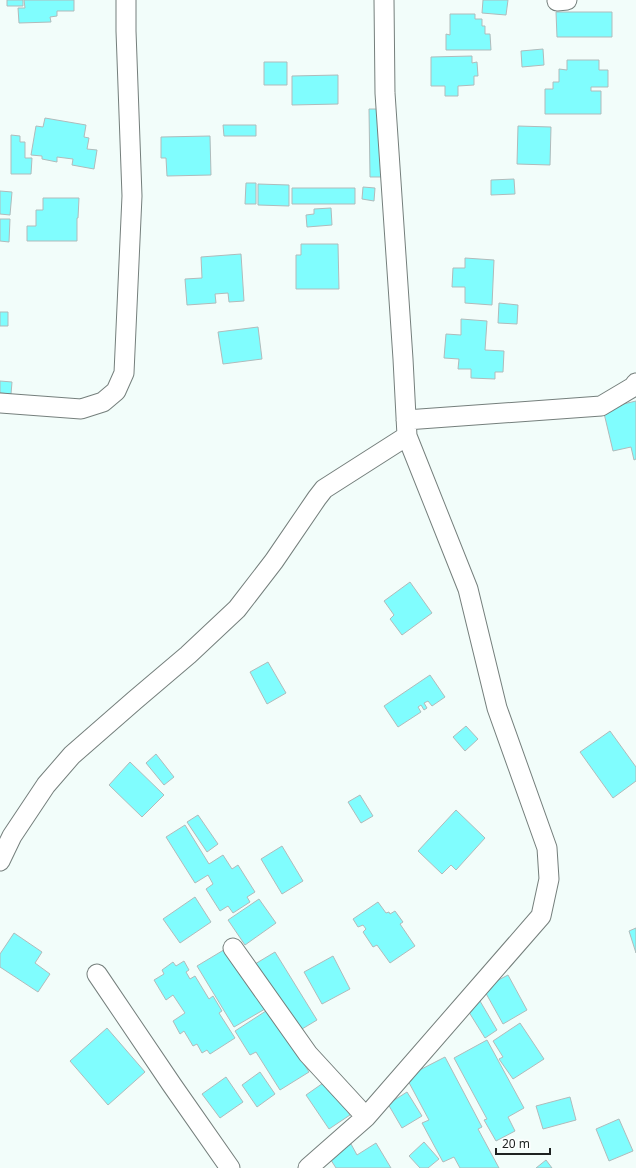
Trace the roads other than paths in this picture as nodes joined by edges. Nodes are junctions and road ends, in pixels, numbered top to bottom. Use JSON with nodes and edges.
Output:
{"nodes":[{"id":1,"x":126,"y":0,"type":"edge"},
{"id":2,"x":384,"y":0,"type":"edge"},
{"id":3,"x":636,"y":383,"type":"edge"},
{"id":4,"x":0,"y":402,"type":"edge"},
{"id":5,"x":406,"y":428,"type":"junction"},
{"id":6,"x":0,"y":861,"type":"edge"},
{"id":7,"x":233,"y":948,"type":"dead end"},
{"id":8,"x":97,"y":974,"type":"dead end"},
{"id":9,"x":366,"y":1117,"type":"junction"},
{"id":10,"x":230,"y":1168,"type":"edge"},
{"id":11,"x":308,"y":1168,"type":"edge"}],
"edges":[{"from":1,"to":4,"type":"street"},
{"from":2,"to":5,"type":"street"},
{"from":3,"to":5,"type":"street"},
{"from":5,"to":6,"type":"street"},
{"from":5,"to":9,"type":"street"},
{"from":7,"to":9,"type":"street"},
{"from":8,"to":10,"type":"street"},
{"from":9,"to":11,"type":"street"}]}
